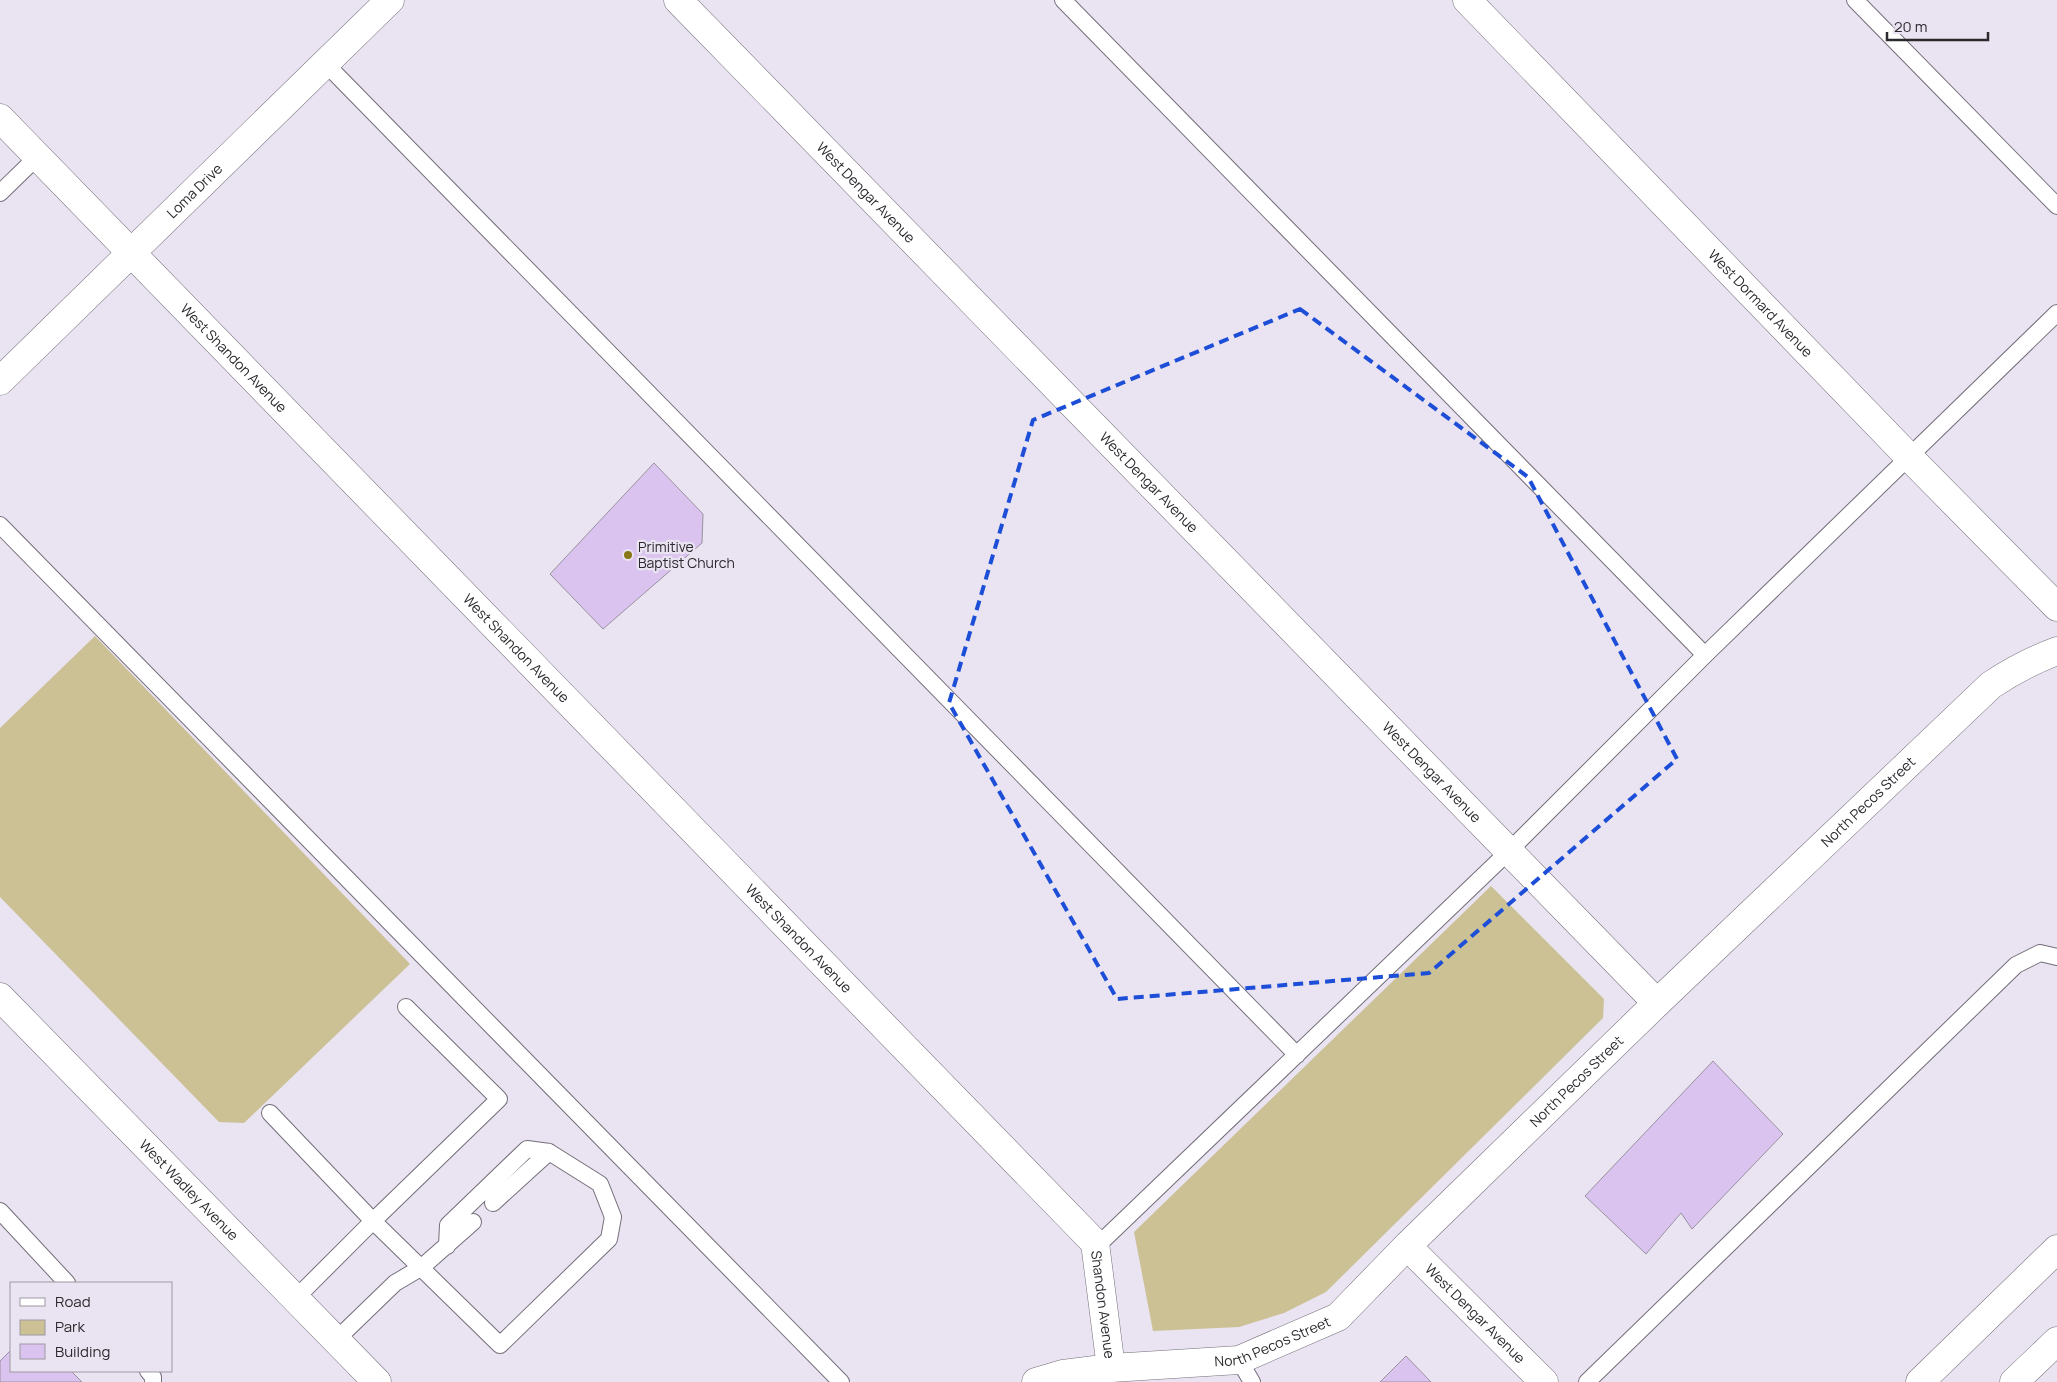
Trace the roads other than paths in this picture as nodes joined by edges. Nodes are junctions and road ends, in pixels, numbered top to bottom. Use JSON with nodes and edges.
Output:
{"nodes":[{"id":1,"x":390,"y":0,"type":"edge"},
{"id":2,"x":678,"y":0,"type":"edge"},
{"id":3,"x":1063,"y":0,"type":"edge"},
{"id":4,"x":1467,"y":0,"type":"edge"},
{"id":5,"x":1855,"y":0,"type":"edge"},
{"id":6,"x":325,"y":63,"type":"junction"},
{"id":7,"x":0,"y":118,"type":"edge"},
{"id":8,"x":37,"y":157,"type":"junction"},
{"id":9,"x":0,"y":193,"type":"edge"},
{"id":10,"x":2057,"y":206,"type":"edge"},
{"id":11,"x":131,"y":252,"type":"junction"},
{"id":12,"x":2057,"y":313,"type":"edge"},
{"id":13,"x":0,"y":381,"type":"edge"},
{"id":14,"x":1909,"y":457,"type":"junction"},
{"id":15,"x":0,"y":525,"type":"edge"},
{"id":16,"x":2057,"y":607,"type":"edge"},
{"id":17,"x":2057,"y":652,"type":"edge"},
{"id":18,"x":1705,"y":655,"type":"junction"},
{"id":19,"x":1508,"y":852,"type":"junction"},
{"id":20,"x":2057,"y":957,"type":"edge"},
{"id":21,"x":0,"y":997,"type":"edge"},
{"id":22,"x":1657,"y":1003,"type":"junction"},
{"id":23,"x":406,"y":1007,"type":"dead end"},
{"id":24,"x":1297,"y":1054,"type":"junction"},
{"id":25,"x":270,"y":1113,"type":"dead end"},
{"id":26,"x":549,"y":1152,"type":"junction"},
{"id":27,"x":1032,"y":1178,"type":"joint"},
{"id":28,"x":493,"y":1203,"type":"dead end"},
{"id":29,"x":0,"y":1211,"type":"edge"},
{"id":30,"x":374,"y":1221,"type":"junction"},
{"id":31,"x":473,"y":1222,"type":"dead end"},
{"id":32,"x":447,"y":1246,"type":"junction"},
{"id":33,"x":1407,"y":1246,"type":"junction"},
{"id":34,"x":1096,"y":1247,"type":"junction"},
{"id":35,"x":2057,"y":1249,"type":"edge"},
{"id":36,"x":422,"y":1267,"type":"junction"},
{"id":37,"x":66,"y":1282,"type":"edge"},
{"id":38,"x":296,"y":1298,"type":"junction"},
{"id":39,"x":335,"y":1341,"type":"junction"},
{"id":40,"x":2057,"y":1341,"type":"edge"},
{"id":41,"x":1245,"y":1371,"type":"edge"},
{"id":42,"x":1114,"y":1375,"type":"edge"},
{"id":43,"x":377,"y":1382,"type":"edge"},
{"id":44,"x":840,"y":1382,"type":"edge"},
{"id":45,"x":1036,"y":1382,"type":"edge"},
{"id":46,"x":1544,"y":1382,"type":"edge"},
{"id":47,"x":1586,"y":1382,"type":"edge"},
{"id":48,"x":1920,"y":1382,"type":"edge"},
{"id":49,"x":2014,"y":1382,"type":"edge"}],
"edges":[{"from":1,"to":6,"type":"street","name":"Loma Drive"},
{"from":2,"to":19,"type":"street","name":"West Dengar Avenue"},
{"from":3,"to":18,"type":"lane"},
{"from":4,"to":14,"type":"street","name":"West Dormard Avenue"},
{"from":5,"to":10,"type":"lane"},
{"from":6,"to":11,"type":"street","name":"Loma Drive"},
{"from":6,"to":24,"type":"lane"},
{"from":7,"to":8,"type":"street","name":"West Shandon Avenue"},
{"from":8,"to":9,"type":"lane"},
{"from":8,"to":11,"type":"street","name":"West Shandon Avenue"},
{"from":11,"to":13,"type":"street","name":"Loma Drive"},
{"from":11,"to":27,"type":"street","name":"West Shandon Avenue"},
{"from":12,"to":14,"type":"lane"},
{"from":14,"to":16,"type":"street","name":"West Dormard Avenue"},
{"from":14,"to":18,"type":"lane"},
{"from":15,"to":44,"type":"lane"},
{"from":17,"to":22,"type":"street","name":"North Pecos Street"},
{"from":18,"to":19,"type":"lane"},
{"from":19,"to":22,"type":"street","name":"West Dengar Avenue"},
{"from":19,"to":24,"type":"lane"},
{"from":20,"to":47,"type":"lane"},
{"from":21,"to":38,"type":"street","name":"West Wadley Avenue"},
{"from":22,"to":33,"type":"street","name":"North Pecos Street"},
{"from":23,"to":30,"type":"lane"},
{"from":24,"to":34,"type":"lane"},
{"from":25,"to":30,"type":"lane"},
{"from":26,"to":28,"type":"lane"},
{"from":26,"to":32,"type":"lane"},
{"from":26,"to":36,"type":"lane"},
{"from":27,"to":34,"type":"street","name":"Shandon Avenue"},
{"from":29,"to":37,"type":"lane"},
{"from":30,"to":36,"type":"lane"},
{"from":30,"to":38,"type":"lane"},
{"from":31,"to":32,"type":"lane"},
{"from":32,"to":36,"type":"lane"},
{"from":33,"to":41,"type":"street","name":"North Pecos Street"},
{"from":33,"to":46,"type":"street","name":"West Dengar Avenue"},
{"from":34,"to":42,"type":"street","name":"Shandon Avenue"},
{"from":35,"to":48,"type":"street"},
{"from":36,"to":39,"type":"lane"},
{"from":38,"to":39,"type":"street","name":"West Wadley Avenue"},
{"from":39,"to":43,"type":"street","name":"West Wadley Avenue"},
{"from":40,"to":49,"type":"street"},
{"from":41,"to":42,"type":"street","name":"North Pecos Street"},
{"from":42,"to":45,"type":"street","name":"North Pecos Street"}]}
